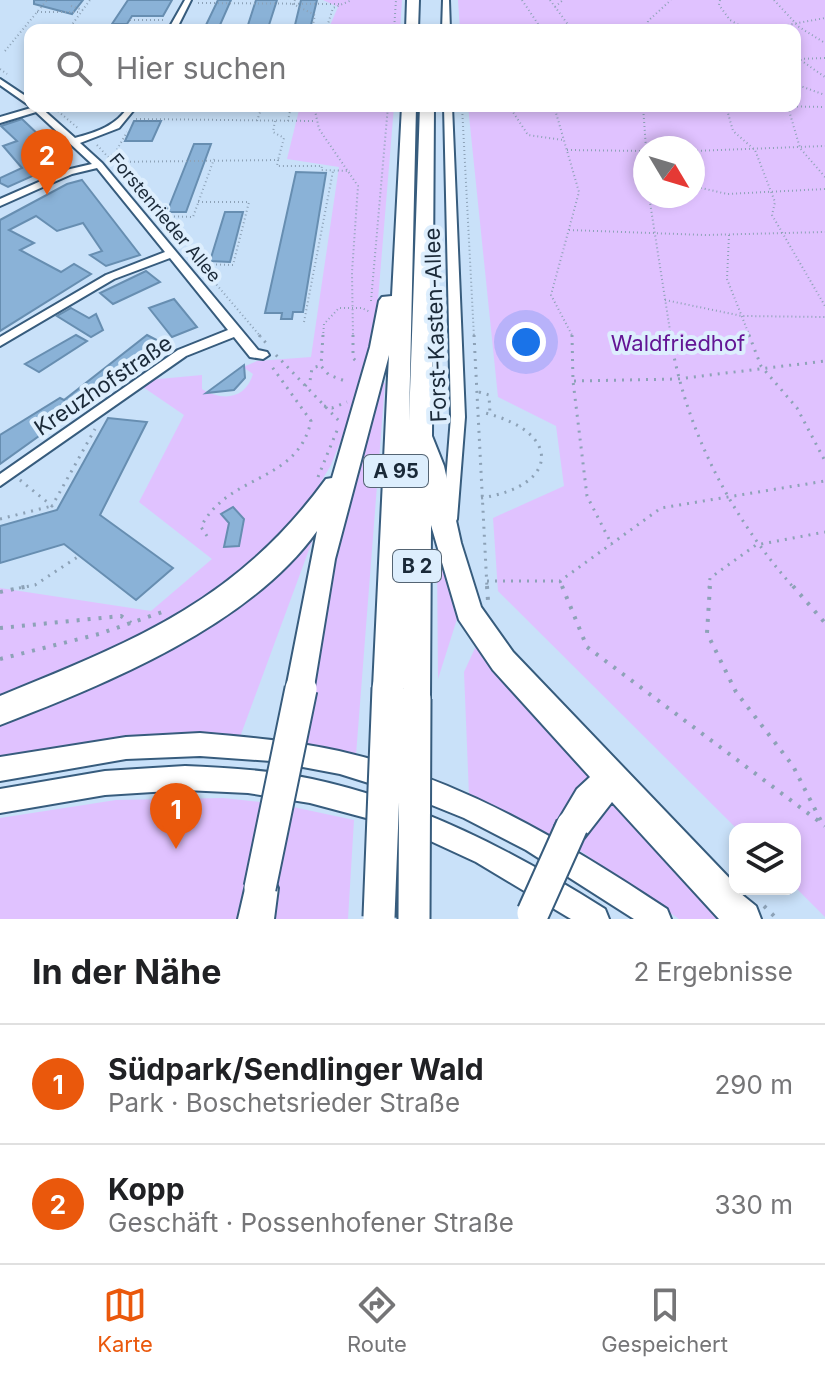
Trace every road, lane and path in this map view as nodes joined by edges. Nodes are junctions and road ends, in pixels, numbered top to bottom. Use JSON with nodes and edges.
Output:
{"nodes":[{"id":1,"x":47,"y":0,"type":"edge"},
{"id":2,"x":90,"y":0,"type":"edge"},
{"id":3,"x":295,"y":0,"type":"edge"},
{"id":4,"x":352,"y":0,"type":"edge"},
{"id":5,"x":396,"y":0,"type":"edge"},
{"id":6,"x":413,"y":0,"type":"edge"},
{"id":7,"x":446,"y":0,"type":"edge"},
{"id":8,"x":522,"y":0,"type":"edge"},
{"id":9,"x":550,"y":0,"type":"edge"},
{"id":10,"x":563,"y":0,"type":"edge"},
{"id":11,"x":671,"y":0,"type":"edge"},
{"id":12,"x":720,"y":0,"type":"edge"},
{"id":13,"x":774,"y":0,"type":"edge"},
{"id":14,"x":187,"y":2,"type":"edge"},
{"id":15,"x":236,"y":2,"type":"edge"},
{"id":16,"x":293,"y":4,"type":"junction"},
{"id":17,"x":339,"y":4,"type":"junction"},
{"id":18,"x":71,"y":6,"type":"dead end"},
{"id":19,"x":555,"y":7,"type":"junction"},
{"id":20,"x":82,"y":11,"type":"junction"},
{"id":21,"x":37,"y":12,"type":"junction"},
{"id":22,"x":159,"y":16,"type":"dead end"},
{"id":23,"x":825,"y":18,"type":"edge"},
{"id":24,"x":130,"y":20,"type":"dead end"},
{"id":25,"x":156,"y":20,"type":"junction"},
{"id":26,"x":797,"y":22,"type":"junction"},
{"id":27,"x":27,"y":24,"type":"edge"},
{"id":28,"x":72,"y":24,"type":"edge"},
{"id":29,"x":168,"y":24,"type":"edge"},
{"id":30,"x":175,"y":24,"type":"edge"},
{"id":31,"x":313,"y":24,"type":"edge"},
{"id":32,"x":327,"y":24,"type":"edge"},
{"id":33,"x":394,"y":24,"type":"edge"},
{"id":34,"x":412,"y":24,"type":"edge"},
{"id":35,"x":446,"y":24,"type":"edge"},
{"id":36,"x":538,"y":24,"type":"edge"},
{"id":37,"x":568,"y":24,"type":"edge"},
{"id":38,"x":648,"y":24,"type":"edge"},
{"id":39,"x":737,"y":24,"type":"edge"},
{"id":40,"x":788,"y":24,"type":"edge"},
{"id":41,"x":800,"y":24,"type":"edge"},
{"id":42,"x":801,"y":25,"type":"edge"},
{"id":43,"x":24,"y":28,"type":"edge"},
{"id":44,"x":825,"y":43,"type":"edge"},
{"id":45,"x":5,"y":51,"type":"dead end"},
{"id":46,"x":825,"y":58,"type":"edge"},
{"id":47,"x":801,"y":59,"type":"edge"},
{"id":48,"x":801,"y":60,"type":"edge"},
{"id":49,"x":825,"y":77,"type":"edge"},
{"id":50,"x":0,"y":81,"type":"edge"},
{"id":51,"x":801,"y":86,"type":"edge"},
{"id":52,"x":825,"y":95,"type":"edge"},
{"id":53,"x":24,"y":99,"type":"edge"},
{"id":54,"x":801,"y":107,"type":"edge"},
{"id":55,"x":825,"y":107,"type":"edge"},
{"id":56,"x":24,"y":110,"type":"edge"},
{"id":57,"x":41,"y":112,"type":"edge"},
{"id":58,"x":131,"y":112,"type":"edge"},
{"id":59,"x":190,"y":112,"type":"dead end"},
{"id":60,"x":260,"y":112,"type":"dead end"},
{"id":61,"x":290,"y":112,"type":"edge"},
{"id":62,"x":314,"y":112,"type":"edge"},
{"id":63,"x":387,"y":112,"type":"edge"},
{"id":64,"x":409,"y":112,"type":"edge"},
{"id":65,"x":427,"y":112,"type":"edge"},
{"id":66,"x":448,"y":112,"type":"edge"},
{"id":67,"x":462,"y":112,"type":"edge"},
{"id":68,"x":513,"y":112,"type":"edge"},
{"id":69,"x":556,"y":112,"type":"edge"},
{"id":70,"x":643,"y":112,"type":"edge"},
{"id":71,"x":728,"y":112,"type":"edge"},
{"id":72,"x":789,"y":112,"type":"edge"},
{"id":73,"x":129,"y":119,"type":"junction"},
{"id":74,"x":0,"y":120,"type":"edge"},
{"id":75,"x":186,"y":120,"type":"junction"},
{"id":76,"x":257,"y":121,"type":"junction"},
{"id":77,"x":275,"y":121,"type":"junction"},
{"id":78,"x":288,"y":121,"type":"junction"},
{"id":79,"x":315,"y":121,"type":"junction"},
{"id":80,"x":644,"y":136,"type":"edge"},
{"id":81,"x":563,"y":140,"type":"junction"},
{"id":82,"x":75,"y":141,"type":"junction"},
{"id":83,"x":825,"y":146,"type":"edge"},
{"id":84,"x":800,"y":148,"type":"junction"},
{"id":85,"x":567,"y":150,"type":"junction"},
{"id":86,"x":633,"y":150,"type":"edge"},
{"id":87,"x":755,"y":150,"type":"junction"},
{"id":88,"x":246,"y":151,"type":"dead end"},
{"id":89,"x":705,"y":151,"type":"edge"},
{"id":90,"x":214,"y":159,"type":"junction"},
{"id":91,"x":243,"y":160,"type":"junction"},
{"id":92,"x":278,"y":160,"type":"junction"},
{"id":93,"x":104,"y":161,"type":"junction"},
{"id":94,"x":333,"y":171,"type":"junction"},
{"id":95,"x":351,"y":171,"type":"junction"},
{"id":96,"x":825,"y":177,"type":"edge"},
{"id":97,"x":705,"y":189,"type":"edge"},
{"id":98,"x":825,"y":189,"type":"edge"},
{"id":99,"x":772,"y":194,"type":"junction"},
{"id":100,"x":198,"y":202,"type":"junction"},
{"id":101,"x":0,"y":203,"type":"edge"},
{"id":102,"x":651,"y":208,"type":"edge"},
{"id":103,"x":158,"y":216,"type":"dead end"},
{"id":104,"x":569,"y":230,"type":"junction"},
{"id":105,"x":654,"y":232,"type":"junction"},
{"id":106,"x":825,"y":232,"type":"edge"},
{"id":107,"x":782,"y":234,"type":"junction"},
{"id":108,"x":729,"y":235,"type":"junction"},
{"id":109,"x":173,"y":253,"type":"junction"},
{"id":110,"x":403,"y":254,"type":"junction"},
{"id":111,"x":199,"y":264,"type":"dead end"},
{"id":112,"x":233,"y":265,"type":"junction"},
{"id":113,"x":239,"y":267,"type":"dead end"},
{"id":114,"x":665,"y":300,"type":"junction"},
{"id":115,"x":352,"y":306,"type":"junction"},
{"id":116,"x":825,"y":306,"type":"edge"},
{"id":117,"x":742,"y":316,"type":"junction"},
{"id":118,"x":825,"y":317,"type":"edge"},
{"id":119,"x":304,"y":322,"type":"dead end"},
{"id":120,"x":235,"y":332,"type":"junction"},
{"id":121,"x":0,"y":342,"type":"edge"},
{"id":122,"x":268,"y":354,"type":"junction"},
{"id":123,"x":825,"y":361,"type":"edge"},
{"id":124,"x":359,"y":364,"type":"dead end"},
{"id":125,"x":321,"y":366,"type":"junction"},
{"id":126,"x":761,"y":366,"type":"junction"},
{"id":127,"x":677,"y":379,"type":"junction"},
{"id":128,"x":345,"y":381,"type":"dead end"},
{"id":129,"x":573,"y":381,"type":"junction"},
{"id":130,"x":305,"y":386,"type":"junction"},
{"id":131,"x":479,"y":392,"type":"junction"},
{"id":132,"x":347,"y":402,"type":"dead end"},
{"id":133,"x":323,"y":406,"type":"junction"},
{"id":134,"x":104,"y":407,"type":"junction"},
{"id":135,"x":419,"y":433,"type":"junction"},
{"id":136,"x":825,"y":461,"type":"edge"},
{"id":137,"x":345,"y":470,"type":"junction"},
{"id":138,"x":6,"y":477,"type":"edge"},
{"id":139,"x":316,"y":481,"type":"dead end"},
{"id":140,"x":825,"y":481,"type":"edge"},
{"id":141,"x":726,"y":497,"type":"junction"},
{"id":142,"x":481,"y":498,"type":"junction"},
{"id":143,"x":52,"y":506,"type":"junction"},
{"id":144,"x":0,"y":519,"type":"edge"},
{"id":145,"x":825,"y":532,"type":"edge"},
{"id":146,"x":207,"y":536,"type":"dead end"},
{"id":147,"x":448,"y":543,"type":"junction"},
{"id":148,"x":612,"y":545,"type":"junction"},
{"id":149,"x":756,"y":545,"type":"junction"},
{"id":150,"x":79,"y":556,"type":"dead end"},
{"id":151,"x":487,"y":581,"type":"junction"},
{"id":152,"x":560,"y":581,"type":"junction"},
{"id":153,"x":0,"y":592,"type":"edge"},
{"id":154,"x":170,"y":609,"type":"dead end"},
{"id":155,"x":491,"y":612,"type":"dead end"},
{"id":156,"x":825,"y":622,"type":"edge"},
{"id":157,"x":131,"y":623,"type":"junction"},
{"id":158,"x":0,"y":628,"type":"edge"},
{"id":159,"x":0,"y":659,"type":"edge"},
{"id":160,"x":402,"y":694,"type":"junction"},
{"id":161,"x":0,"y":711,"type":"edge"},
{"id":162,"x":0,"y":769,"type":"edge"},
{"id":163,"x":612,"y":779,"type":"junction"},
{"id":164,"x":0,"y":801,"type":"edge"},
{"id":165,"x":824,"y":824,"type":"edge"},
{"id":166,"x":258,"y":904,"type":"edge"},
{"id":167,"x":532,"y":916,"type":"edge"},
{"id":168,"x":391,"y":918,"type":"edge"},
{"id":169,"x":595,"y":919,"type":"edge"},
{"id":170,"x":657,"y":919,"type":"edge"},
{"id":171,"x":743,"y":919,"type":"edge"}],
"edges":[{"from":1,"to":21,"type":"path"},
{"from":2,"to":20,"type":"path"},
{"from":3,"to":16,"type":"path"},
{"from":4,"to":17,"type":"path"},
{"from":5,"to":33,"type":"path"},
{"from":6,"to":34,"type":"highway"},
{"from":7,"to":35,"type":"street"},
{"from":8,"to":36,"type":"path"},
{"from":9,"to":19,"type":"path"},
{"from":10,"to":19,"type":"path"},
{"from":11,"to":38,"type":"path"},
{"from":12,"to":39,"type":"path"},
{"from":13,"to":26,"type":"path"},
{"from":14,"to":15,"type":"path"},
{"from":14,"to":30,"type":"street"},
{"from":15,"to":16,"type":"path"},
{"from":16,"to":17,"type":"path"},
{"from":16,"to":31,"type":"path"},
{"from":17,"to":32,"type":"path"},
{"from":18,"to":20,"type":"path"},
{"from":19,"to":37,"type":"path"},
{"from":20,"to":21,"type":"path"},
{"from":20,"to":28,"type":"path"},
{"from":21,"to":27,"type":"path"},
{"from":22,"to":25,"type":"path"},
{"from":23,"to":26,"type":"path"},
{"from":24,"to":25,"type":"path"},
{"from":25,"to":29,"type":"path"},
{"from":26,"to":40,"type":"path"},
{"from":26,"to":41,"type":"path"},
{"from":42,"to":44,"type":"path"},
{"from":43,"to":45,"type":"path"},
{"from":46,"to":47,"type":"path"},
{"from":48,"to":49,"type":"path"},
{"from":50,"to":53,"type":"street","name":"Forstenrieder Allee"},
{"from":51,"to":52,"type":"path"},
{"from":54,"to":55,"type":"path"},
{"from":56,"to":74,"type":"street"},
{"from":57,"to":82,"type":"street","name":"Forstenrieder Allee"},
{"from":58,"to":73,"type":"street"},
{"from":59,"to":75,"type":"path"},
{"from":60,"to":76,"type":"path"},
{"from":61,"to":78,"type":"path"},
{"from":62,"to":79,"type":"path"},
{"from":63,"to":115,"type":"path"},
{"from":64,"to":110,"type":"highway","number":"A 95"},
{"from":65,"to":135,"type":"highway","number":"A 95"},
{"from":66,"to":147,"type":"street","name":"Forst-Kasten-Allee"},
{"from":67,"to":131,"type":"path"},
{"from":68,"to":81,"type":"path"},
{"from":69,"to":81,"type":"path"},
{"from":70,"to":80,"type":"path"},
{"from":71,"to":87,"type":"path"},
{"from":72,"to":84,"type":"path"},
{"from":73,"to":75,"type":"path"},
{"from":73,"to":82,"type":"street"},
{"from":73,"to":93,"type":"path"},
{"from":75,"to":76,"type":"path"},
{"from":76,"to":77,"type":"path"},
{"from":77,"to":78,"type":"path"},
{"from":77,"to":92,"type":"path"},
{"from":78,"to":79,"type":"path"},
{"from":79,"to":95,"type":"path"},
{"from":81,"to":85,"type":"path"},
{"from":82,"to":93,"type":"street","name":"Forstenrieder Allee"},
{"from":83,"to":84,"type":"path"},
{"from":84,"to":87,"type":"path"},
{"from":84,"to":96,"type":"path"},
{"from":85,"to":86,"type":"path"},
{"from":85,"to":104,"type":"path"},
{"from":87,"to":89,"type":"path"},
{"from":87,"to":99,"type":"path"},
{"from":88,"to":91,"type":"path"},
{"from":90,"to":91,"type":"path"},
{"from":90,"to":93,"type":"path"},
{"from":90,"to":100,"type":"path"},
{"from":91,"to":92,"type":"path"},
{"from":92,"to":94,"type":"path"},
{"from":93,"to":101,"type":"street"},
{"from":93,"to":109,"type":"street","name":"Forstenrieder Allee"},
{"from":94,"to":95,"type":"path"},
{"from":94,"to":119,"type":"path"},
{"from":95,"to":115,"type":"path"},
{"from":97,"to":99,"type":"path"},
{"from":98,"to":99,"type":"path"},
{"from":99,"to":107,"type":"path"},
{"from":100,"to":103,"type":"path"},
{"from":100,"to":112,"type":"path"},
{"from":102,"to":105,"type":"path"},
{"from":104,"to":105,"type":"path"},
{"from":104,"to":129,"type":"path"},
{"from":105,"to":108,"type":"path"},
{"from":105,"to":114,"type":"path"},
{"from":106,"to":107,"type":"path"},
{"from":107,"to":108,"type":"path"},
{"from":107,"to":116,"type":"path"},
{"from":108,"to":117,"type":"path"},
{"from":109,"to":120,"type":"street","name":"Forstenrieder Allee"},
{"from":109,"to":121,"type":"street"},
{"from":110,"to":137,"type":"highway"},
{"from":110,"to":160,"type":"highway","number":"A 95"},
{"from":111,"to":112,"type":"path"},
{"from":112,"to":113,"type":"path"},
{"from":114,"to":117,"type":"path"},
{"from":114,"to":127,"type":"path"},
{"from":115,"to":124,"type":"path"},
{"from":115,"to":125,"type":"path"},
{"from":117,"to":118,"type":"path"},
{"from":117,"to":126,"type":"path"},
{"from":120,"to":122,"type":"street","name":"Forstenrieder Allee"},
{"from":120,"to":134,"type":"street","name":"Kreuzhofstraße"},
{"from":122,"to":130,"type":"path"},
{"from":122,"to":146,"type":"path"},
{"from":123,"to":126,"type":"path"},
{"from":125,"to":128,"type":"path"},
{"from":125,"to":130,"type":"path"},
{"from":126,"to":127,"type":"path"},
{"from":126,"to":136,"type":"path"},
{"from":127,"to":129,"type":"path"},
{"from":127,"to":141,"type":"path"},
{"from":129,"to":148,"type":"path"},
{"from":130,"to":133,"type":"path"},
{"from":131,"to":142,"type":"path"},
{"from":131,"to":142,"type":"path"},
{"from":132,"to":133,"type":"path"},
{"from":133,"to":139,"type":"path"},
{"from":134,"to":138,"type":"street","name":"Kreuzhofstraße"},
{"from":134,"to":143,"type":"path"},
{"from":135,"to":147,"type":"highway"},
{"from":135,"to":160,"type":"highway","number":"B 2"},
{"from":137,"to":161,"type":"highway"},
{"from":137,"to":166,"type":"highway","bridge":true},
{"from":138,"to":143,"type":"path"},
{"from":140,"to":141,"type":"path"},
{"from":141,"to":148,"type":"path"},
{"from":141,"to":149,"type":"path"},
{"from":142,"to":151,"type":"path"},
{"from":143,"to":144,"type":"path"},
{"from":145,"to":149,"type":"path"},
{"from":147,"to":163,"type":"highway"},
{"from":148,"to":152,"type":"path"},
{"from":149,"to":156,"type":"path"},
{"from":149,"to":165,"type":"path"},
{"from":150,"to":153,"type":"path"},
{"from":151,"to":152,"type":"path"},
{"from":151,"to":155,"type":"path"},
{"from":152,"to":165,"type":"path"},
{"from":154,"to":157,"type":"path"},
{"from":157,"to":158,"type":"path"},
{"from":157,"to":159,"type":"path"},
{"from":160,"to":168,"type":"highway","number":"B 2","bridge":true},
{"from":162,"to":170,"type":"main road"},
{"from":163,"to":167,"type":"highway","bridge":true},
{"from":163,"to":171,"type":"highway"},
{"from":164,"to":169,"type":"main road"}]}
